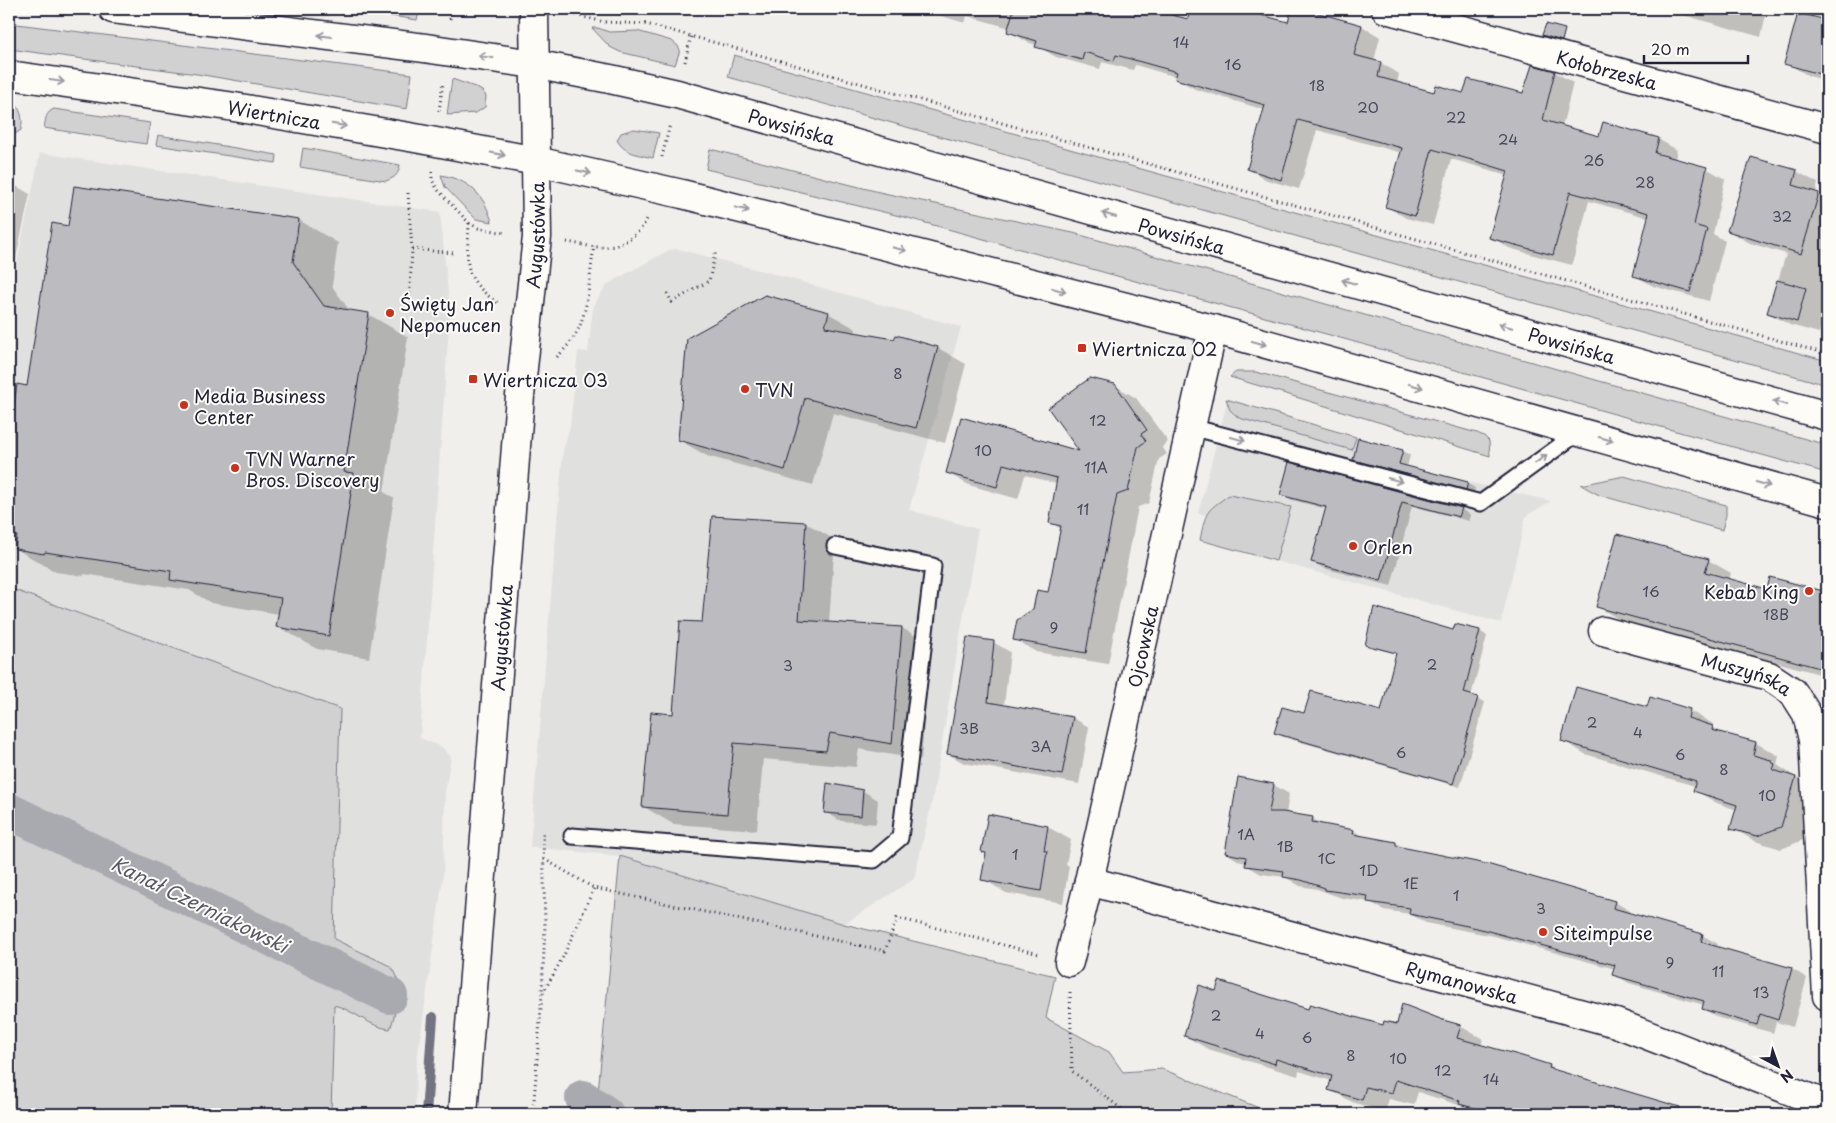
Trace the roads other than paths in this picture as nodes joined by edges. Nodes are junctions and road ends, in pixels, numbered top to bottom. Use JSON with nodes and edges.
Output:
{"nodes":[{"id":1,"x":113,"y":9,"type":"edge"},
{"id":2,"x":534,"y":9,"type":"edge"},
{"id":3,"x":1386,"y":9,"type":"edge"},
{"id":4,"x":534,"y":64,"type":"junction"},
{"id":5,"x":9,"y":75,"type":"edge"},
{"id":6,"x":1827,"y":129,"type":"edge"},
{"id":7,"x":536,"y":162,"type":"junction"},
{"id":8,"x":1212,"y":330,"type":"junction"},
{"id":9,"x":1827,"y":416,"type":"edge"},
{"id":10,"x":1191,"y":427,"type":"junction"},
{"id":11,"x":1579,"y":432,"type":"junction"},
{"id":12,"x":1827,"y":502,"type":"edge"},
{"id":13,"x":835,"y":546,"type":"dead end"},
{"id":14,"x":1603,"y":630,"type":"dead end"},
{"id":15,"x":572,"y":836,"type":"dead end"},
{"id":16,"x":1089,"y":881,"type":"junction"},
{"id":17,"x":1069,"y":962,"type":"road end"},
{"id":18,"x":1827,"y":996,"type":"edge"},
{"id":19,"x":1827,"y":1105,"type":"edge"},
{"id":20,"x":464,"y":1114,"type":"edge"}],
"edges":[{"from":4,"to":1,"type":"main road","one_way":true},
{"from":2,"to":4,"type":"main road","name":"Augustówka"},
{"from":3,"to":6,"type":"main road","name":"Kołobrzeska"},
{"from":4,"to":7,"type":"main road","name":"Augustówka"},
{"from":9,"to":4,"type":"main road","name":"Powsińska","one_way":true},
{"from":5,"to":7,"type":"main road","name":"Wiertnicza","one_way":true},
{"from":7,"to":8,"type":"main road","one_way":true},
{"from":7,"to":20,"type":"main road","name":"Augustówka"},
{"from":8,"to":10,"type":"main road","name":"Ojcowska"},
{"from":8,"to":11,"type":"main road","one_way":true},
{"from":10,"to":11,"type":"lane","one_way":true},
{"from":10,"to":16,"type":"main road","name":"Ojcowska"},
{"from":11,"to":12,"type":"main road","one_way":true},
{"from":13,"to":15,"type":"lane"},
{"from":14,"to":18,"type":"main road","name":"Muszyńska"},
{"from":16,"to":17,"type":"main road","name":"Ojcowska"},
{"from":16,"to":19,"type":"main road","name":"Rymanowska"}]}
